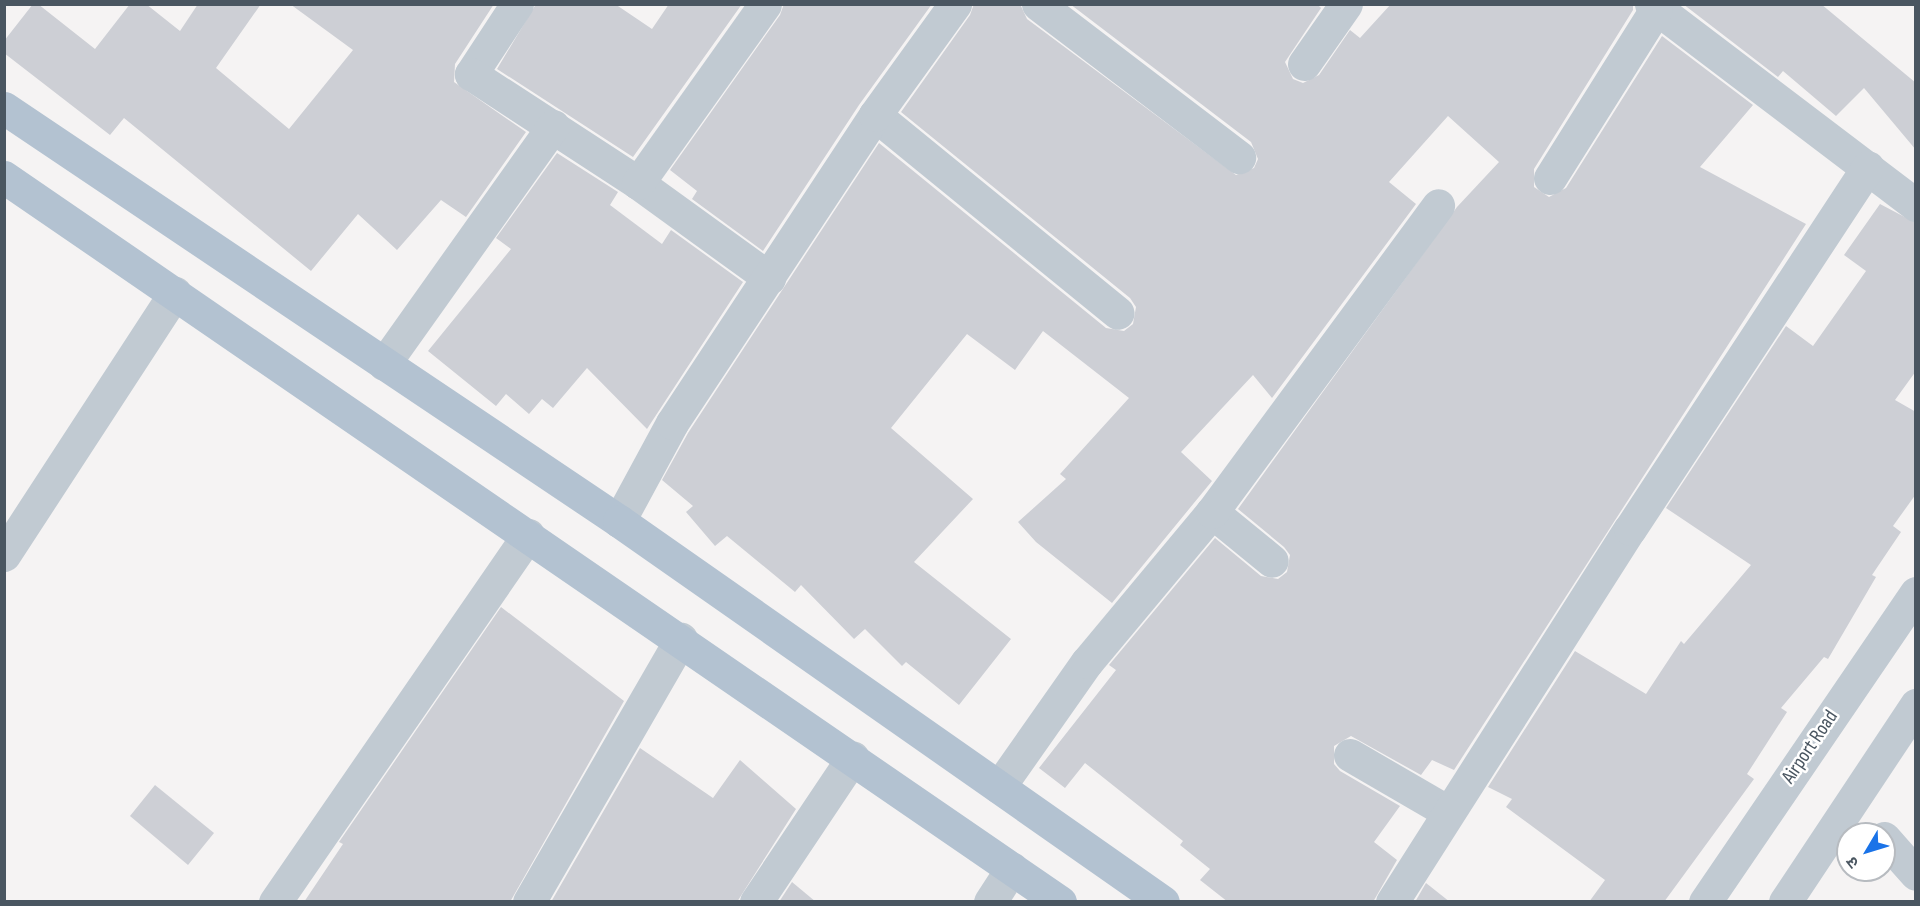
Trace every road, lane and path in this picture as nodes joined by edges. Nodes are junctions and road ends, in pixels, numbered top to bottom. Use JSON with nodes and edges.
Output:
{"nodes":[{"id":1,"x":517,"y":4,"type":"edge"},
{"id":2,"x":765,"y":4,"type":"edge"},
{"id":3,"x":955,"y":4,"type":"edge"},
{"id":4,"x":1038,"y":4,"type":"edge"},
{"id":5,"x":1346,"y":4,"type":"edge"},
{"id":6,"x":1653,"y":7,"type":"edge"},
{"id":7,"x":1304,"y":64,"type":"dead end"},
{"id":8,"x":4,"y":108,"type":"edge"},
{"id":9,"x":875,"y":115,"type":"junction"},
{"id":10,"x":553,"y":126,"type":"junction"},
{"id":11,"x":1239,"y":157,"type":"dead end"},
{"id":12,"x":1868,"y":167,"type":"junction"},
{"id":13,"x":4,"y":177,"type":"edge"},
{"id":14,"x":1550,"y":178,"type":"dead end"},
{"id":15,"x":638,"y":183,"type":"junction"},
{"id":16,"x":1438,"y":205,"type":"dead end"},
{"id":17,"x":1916,"y":205,"type":"edge"},
{"id":18,"x":769,"y":278,"type":"junction"},
{"id":19,"x":175,"y":293,"type":"junction"},
{"id":20,"x":1118,"y":313,"type":"dead end"},
{"id":21,"x":384,"y":364,"type":"junction"},
{"id":22,"x":1212,"y":512,"type":"junction"},
{"id":23,"x":618,"y":521,"type":"junction"},
{"id":24,"x":528,"y":535,"type":"junction"},
{"id":25,"x":4,"y":555,"type":"edge"},
{"id":26,"x":1272,"y":561,"type":"dead end"},
{"id":27,"x":1916,"y":593,"type":"edge"},
{"id":28,"x":681,"y":639,"type":"junction"},
{"id":29,"x":1916,"y":705,"type":"edge"},
{"id":30,"x":1350,"y":755,"type":"dead end"},
{"id":31,"x":853,"y":757,"type":"junction"},
{"id":32,"x":999,"y":787,"type":"junction"},
{"id":33,"x":1852,"y":801,"type":"junction"},
{"id":34,"x":1448,"y":812,"type":"junction"},
{"id":35,"x":1870,"y":822,"type":"edge"},
{"id":36,"x":1896,"y":852,"type":"edge"},
{"id":37,"x":1012,"y":868,"type":"junction"},
{"id":38,"x":1916,"y":874,"type":"edge"},
{"id":39,"x":275,"y":902,"type":"edge"},
{"id":40,"x":529,"y":902,"type":"edge"},
{"id":41,"x":756,"y":902,"type":"edge"},
{"id":42,"x":990,"y":902,"type":"edge"},
{"id":43,"x":1060,"y":902,"type":"edge"},
{"id":44,"x":1163,"y":902,"type":"edge"},
{"id":45,"x":1392,"y":902,"type":"edge"},
{"id":46,"x":1705,"y":902,"type":"edge"},
{"id":47,"x":1785,"y":902,"type":"edge"}],
"edges":[{"from":1,"to":10,"type":"street"},
{"from":2,"to":15,"type":"street"},
{"from":3,"to":9,"type":"street"},
{"from":4,"to":11,"type":"street"},
{"from":5,"to":7,"type":"street"},
{"from":6,"to":12,"type":"street"},
{"from":6,"to":14,"type":"street"},
{"from":8,"to":21,"type":"main road"},
{"from":9,"to":18,"type":"street"},
{"from":9,"to":20,"type":"street"},
{"from":10,"to":15,"type":"street"},
{"from":10,"to":21,"type":"street"},
{"from":12,"to":17,"type":"street"},
{"from":12,"to":34,"type":"street"},
{"from":13,"to":19,"type":"main road"},
{"from":15,"to":18,"type":"street"},
{"from":16,"to":22,"type":"street"},
{"from":18,"to":23,"type":"street"},
{"from":19,"to":24,"type":"main road"},
{"from":19,"to":25,"type":"street"},
{"from":21,"to":23,"type":"main road"},
{"from":22,"to":26,"type":"street"},
{"from":22,"to":32,"type":"street"},
{"from":23,"to":32,"type":"main road"},
{"from":24,"to":28,"type":"main road"},
{"from":24,"to":39,"type":"street"},
{"from":27,"to":46,"type":"street","name":"Airport Road"},
{"from":28,"to":31,"type":"main road"},
{"from":28,"to":40,"type":"street"},
{"from":29,"to":33,"type":"street"},
{"from":30,"to":34,"type":"street"},
{"from":31,"to":37,"type":"main road"},
{"from":31,"to":41,"type":"street"},
{"from":32,"to":44,"type":"main road"},
{"from":33,"to":35,"type":"street"},
{"from":33,"to":47,"type":"street"},
{"from":34,"to":45,"type":"street"},
{"from":36,"to":38,"type":"street"},
{"from":37,"to":42,"type":"street"},
{"from":37,"to":43,"type":"main road"}]}
